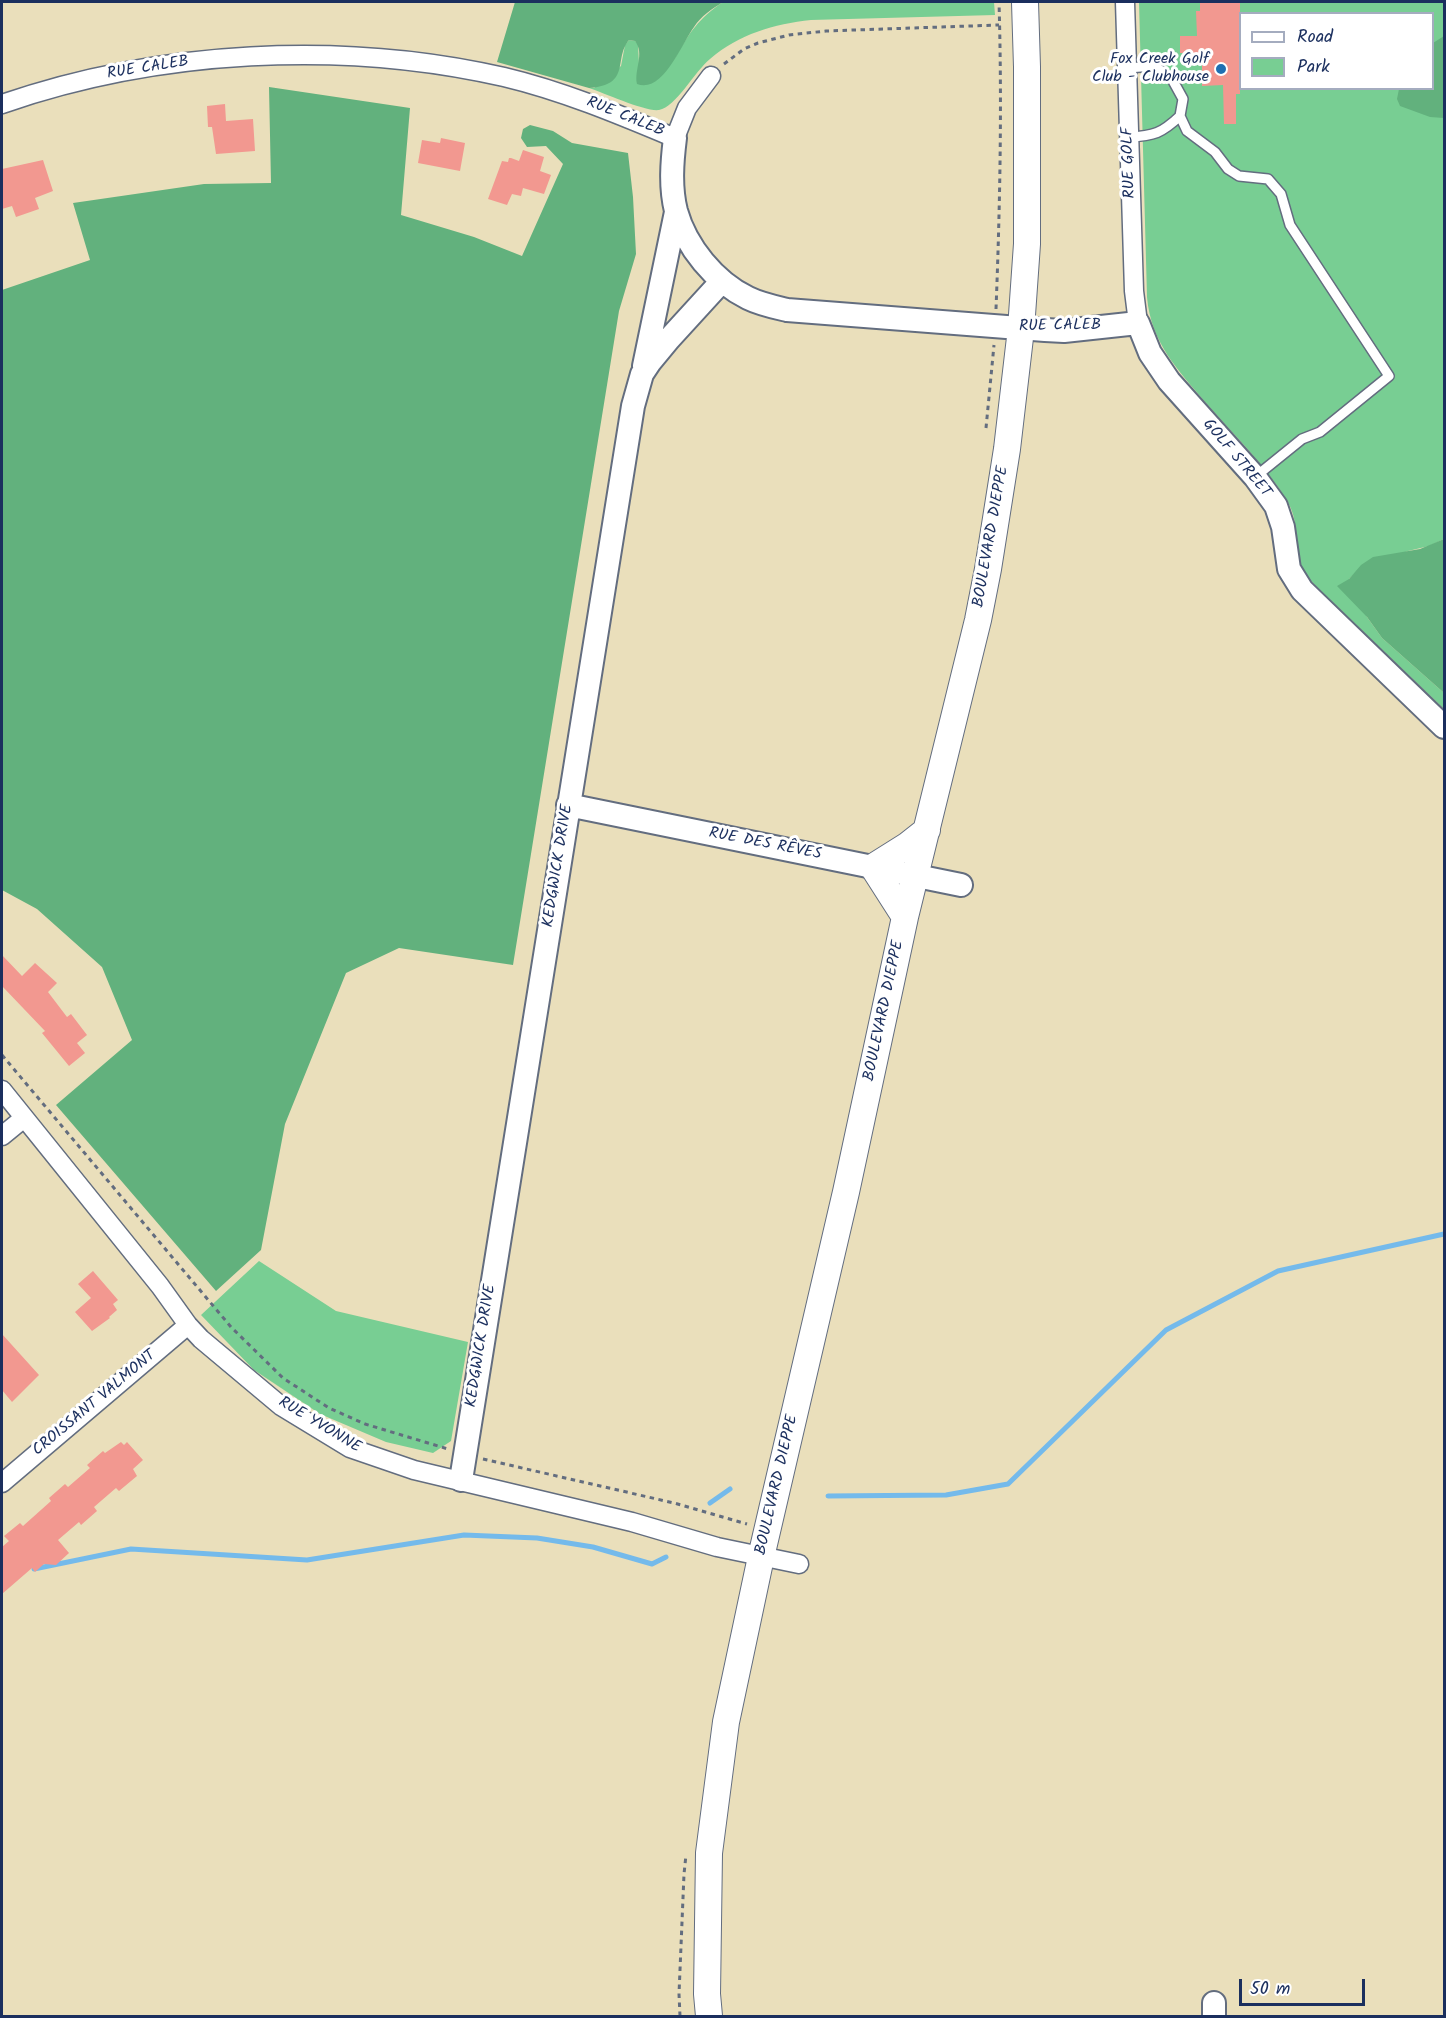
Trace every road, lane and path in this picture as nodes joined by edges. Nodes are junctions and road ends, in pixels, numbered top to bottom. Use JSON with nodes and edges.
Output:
{"nodes":[{"id":1,"x":999,"y":2,"type":"edge"},
{"id":2,"x":1025,"y":2,"type":"edge"},
{"id":3,"x":1125,"y":2,"type":"edge"},
{"id":4,"x":999,"y":25,"type":"junction"},
{"id":5,"x":1127,"y":68,"type":"junction"},
{"id":6,"x":711,"y":76,"type":"joint"},
{"id":7,"x":2,"y":104,"type":"edge"},
{"id":8,"x":1180,"y":116,"type":"junction"},
{"id":9,"x":1129,"y":136,"type":"junction"},
{"id":10,"x":675,"y":138,"type":"junction"},
{"id":11,"x":676,"y":212,"type":"junction"},
{"id":12,"x":722,"y":281,"type":"junction"},
{"id":13,"x":996,"y":311,"type":"dead end"},
{"id":14,"x":1138,"y":323,"type":"junction"},
{"id":15,"x":1021,"y":328,"type":"junction"},
{"id":16,"x":994,"y":344,"type":"dead end"},
{"id":17,"x":642,"y":374,"type":"junction"},
{"id":18,"x":986,"y":430,"type":"dead end"},
{"id":19,"x":1255,"y":477,"type":"junction"},
{"id":20,"x":1444,"y":727,"type":"edge"},
{"id":21,"x":568,"y":805,"type":"junction"},
{"id":22,"x":927,"y":830,"type":"junction"},
{"id":23,"x":873,"y":867,"type":"junction"},
{"id":24,"x":916,"y":876,"type":"junction"},
{"id":25,"x":962,"y":885,"type":"dead end"},
{"id":26,"x":905,"y":917,"type":"junction"},
{"id":27,"x":2,"y":1055,"type":"edge"},
{"id":28,"x":2,"y":1090,"type":"edge"},
{"id":29,"x":24,"y":1118,"type":"junction"},
{"id":30,"x":2,"y":1136,"type":"edge"},
{"id":31,"x":188,"y":1325,"type":"junction"},
{"id":32,"x":465,"y":1454,"type":"junction"},
{"id":33,"x":461,"y":1480,"type":"junction"},
{"id":34,"x":2,"y":1483,"type":"edge"},
{"id":35,"x":749,"y":1524,"type":"dead end"},
{"id":36,"x":761,"y":1557,"type":"junction"},
{"id":37,"x":799,"y":1564,"type":"dead end"},
{"id":38,"x":709,"y":2016,"type":"edge"}],
"edges":[{"from":1,"to":4,"type":"path"},
{"from":2,"to":15,"type":"main road","name":"BOULEVARD DIEPPE"},
{"from":3,"to":5,"type":"street","name":"RUE GOLF"},
{"from":4,"to":6,"type":"path"},
{"from":4,"to":13,"type":"path"},
{"from":5,"to":8,"type":"lane"},
{"from":5,"to":9,"type":"street","name":"RUE GOLF"},
{"from":6,"to":10,"type":"street"},
{"from":7,"to":10,"type":"street","name":"RUE CALEB"},
{"from":8,"to":9,"type":"lane"},
{"from":8,"to":19,"type":"lane"},
{"from":9,"to":14,"type":"street","name":"RUE GOLF"},
{"from":10,"to":11,"type":"street","name":"RUE CALEB"},
{"from":11,"to":12,"type":"street","name":"RUE CALEB"},
{"from":11,"to":17,"type":"street"},
{"from":12,"to":15,"type":"street","name":"RUE CALEB"},
{"from":12,"to":17,"type":"street","name":"KEDGWICK DRIVE"},
{"from":14,"to":15,"type":"street","name":"RUE CALEB"},
{"from":14,"to":19,"type":"street","name":"GOLF STREET"},
{"from":15,"to":22,"type":"main road","name":"BOULEVARD DIEPPE"},
{"from":16,"to":18,"type":"path"},
{"from":17,"to":21,"type":"street","name":"KEDGWICK DRIVE"},
{"from":19,"to":20,"type":"street","name":"GOLF STREET"},
{"from":21,"to":23,"type":"street","name":"RUE DES RÊVES"},
{"from":21,"to":32,"type":"street","name":"KEDGWICK DRIVE"},
{"from":22,"to":23,"type":"main road"},
{"from":22,"to":24,"type":"main road","name":"BOULEVARD DIEPPE"},
{"from":23,"to":24,"type":"street","name":"RUE DES RÊVES"},
{"from":23,"to":26,"type":"main road"},
{"from":24,"to":25,"type":"street","name":"RUE DES RÊVES"},
{"from":24,"to":26,"type":"main road","name":"BOULEVARD DIEPPE"},
{"from":26,"to":36,"type":"main road","name":"BOULEVARD DIEPPE"},
{"from":27,"to":32,"type":"path"},
{"from":28,"to":29,"type":"street","name":"RUE YVONNE"},
{"from":29,"to":30,"type":"street"},
{"from":29,"to":31,"type":"street","name":"RUE YVONNE"},
{"from":31,"to":33,"type":"street","name":"RUE YVONNE"},
{"from":31,"to":34,"type":"street","name":"CROISSANT VALMONT"},
{"from":32,"to":33,"type":"street","name":"KEDGWICK DRIVE"},
{"from":32,"to":35,"type":"path"},
{"from":33,"to":36,"type":"street","name":"RUE YVONNE"},
{"from":36,"to":37,"type":"street","name":"RUE YVONNE"},
{"from":36,"to":38,"type":"main road","name":"BOULEVARD DIEPPE"}]}
